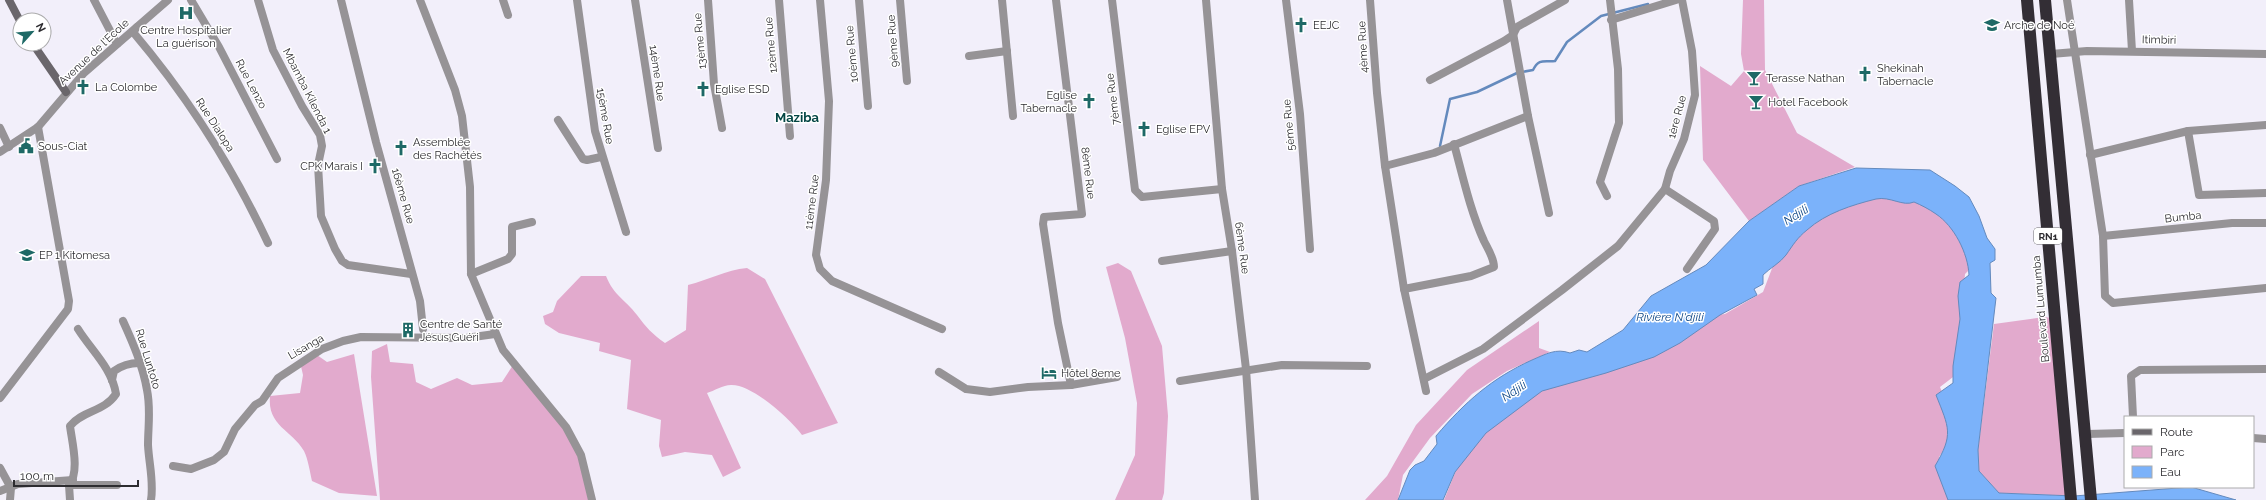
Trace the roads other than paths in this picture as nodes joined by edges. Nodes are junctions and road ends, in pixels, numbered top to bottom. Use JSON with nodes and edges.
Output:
{"nodes":[{"id":1,"x":9,"y":0,"type":"edge"},
{"id":2,"x":94,"y":0,"type":"edge"},
{"id":3,"x":168,"y":0,"type":"edge"},
{"id":4,"x":190,"y":0,"type":"edge"},
{"id":5,"x":258,"y":0,"type":"edge"},
{"id":6,"x":341,"y":0,"type":"edge"},
{"id":7,"x":420,"y":0,"type":"edge"},
{"id":8,"x":503,"y":0,"type":"edge"},
{"id":9,"x":577,"y":0,"type":"edge"},
{"id":10,"x":635,"y":0,"type":"edge"},
{"id":11,"x":708,"y":0,"type":"edge"},
{"id":12,"x":779,"y":0,"type":"edge"},
{"id":13,"x":820,"y":0,"type":"edge"},
{"id":14,"x":859,"y":0,"type":"edge"},
{"id":15,"x":900,"y":0,"type":"edge"},
{"id":16,"x":1002,"y":0,"type":"edge"},
{"id":17,"x":1056,"y":0,"type":"edge"},
{"id":18,"x":1112,"y":0,"type":"edge"},
{"id":19,"x":1206,"y":0,"type":"edge"},
{"id":20,"x":1286,"y":0,"type":"edge"},
{"id":21,"x":1370,"y":0,"type":"edge"},
{"id":22,"x":1508,"y":0,"type":"edge"},
{"id":23,"x":1610,"y":0,"type":"edge"},
{"id":24,"x":1676,"y":0,"type":"edge"},
{"id":25,"x":1682,"y":0,"type":"edge"},
{"id":26,"x":2027,"y":0,"type":"edge"},
{"id":27,"x":2045,"y":0,"type":"edge"},
{"id":28,"x":2067,"y":0,"type":"edge"},
{"id":29,"x":2129,"y":0,"type":"edge"},
{"id":30,"x":1559,"y":1,"type":"edge"},
{"id":31,"x":15,"y":12,"type":"edge"},
{"id":32,"x":508,"y":15,"type":"dead end"},
{"id":33,"x":1612,"y":20,"type":"junction"},
{"id":34,"x":136,"y":27,"type":"junction"},
{"id":35,"x":1513,"y":35,"type":"junction"},
{"id":36,"x":117,"y":44,"type":"junction"},
{"id":37,"x":1007,"y":51,"type":"junction"},
{"id":38,"x":2132,"y":51,"type":"junction"},
{"id":39,"x":38,"y":52,"type":"edge"},
{"id":40,"x":2074,"y":52,"type":"junction"},
{"id":41,"x":2051,"y":54,"type":"junction"},
{"id":42,"x":2266,"y":54,"type":"edge"},
{"id":43,"x":968,"y":56,"type":"dead end"},
{"id":44,"x":1430,"y":80,"type":"dead end"},
{"id":45,"x":906,"y":81,"type":"dead end"},
{"id":46,"x":66,"y":92,"type":"junction"},
{"id":47,"x":868,"y":106,"type":"dead end"},
{"id":48,"x":1013,"y":116,"type":"dead end"},
{"id":49,"x":1528,"y":116,"type":"junction"},
{"id":50,"x":558,"y":120,"type":"dead end"},
{"id":51,"x":2266,"y":126,"type":"edge"},
{"id":52,"x":38,"y":127,"type":"junction"},
{"id":53,"x":0,"y":128,"type":"edge"},
{"id":54,"x":722,"y":128,"type":"dead end"},
{"id":55,"x":2188,"y":131,"type":"junction"},
{"id":56,"x":790,"y":136,"type":"dead end"},
{"id":57,"x":1454,"y":144,"type":"junction"},
{"id":58,"x":9,"y":147,"type":"junction"},
{"id":59,"x":658,"y":148,"type":"dead end"},
{"id":60,"x":0,"y":152,"type":"edge"},
{"id":61,"x":2090,"y":155,"type":"junction"},
{"id":62,"x":601,"y":157,"type":"junction"},
{"id":63,"x":276,"y":159,"type":"dead end"},
{"id":64,"x":1385,"y":166,"type":"junction"},
{"id":65,"x":1666,"y":189,"type":"junction"},
{"id":66,"x":1222,"y":190,"type":"junction"},
{"id":67,"x":2266,"y":193,"type":"edge"},
{"id":68,"x":1607,"y":196,"type":"dead end"},
{"id":69,"x":1549,"y":213,"type":"dead end"},
{"id":70,"x":532,"y":222,"type":"dead end"},
{"id":71,"x":2266,"y":223,"type":"edge"},
{"id":72,"x":626,"y":232,"type":"dead end"},
{"id":73,"x":2103,"y":236,"type":"junction"},
{"id":74,"x":268,"y":243,"type":"dead end"},
{"id":75,"x":1310,"y":249,"type":"dead end"},
{"id":76,"x":1232,"y":251,"type":"junction"},
{"id":77,"x":1162,"y":261,"type":"dead end"},
{"id":78,"x":1687,"y":269,"type":"dead end"},
{"id":79,"x":411,"y":274,"type":"junction"},
{"id":80,"x":471,"y":274,"type":"junction"},
{"id":81,"x":2266,"y":288,"type":"edge"},
{"id":82,"x":1404,"y":289,"type":"junction"},
{"id":83,"x":123,"y":321,"type":"dead end"},
{"id":84,"x":78,"y":329,"type":"dead end"},
{"id":85,"x":423,"y":329,"type":"dead end"},
{"id":86,"x":942,"y":329,"type":"dead end"},
{"id":87,"x":495,"y":334,"type":"junction"},
{"id":88,"x":139,"y":363,"type":"junction"},
{"id":89,"x":1367,"y":366,"type":"dead end"},
{"id":90,"x":1246,"y":369,"type":"junction"},
{"id":91,"x":2266,"y":369,"type":"edge"},
{"id":92,"x":940,"y":372,"type":"dead end"},
{"id":93,"x":1117,"y":377,"type":"dead end"},
{"id":94,"x":1424,"y":379,"type":"junction"},
{"id":95,"x":112,"y":380,"type":"junction"},
{"id":96,"x":1180,"y":381,"type":"dead end"},
{"id":97,"x":1071,"y":385,"type":"junction"},
{"id":98,"x":1426,"y":391,"type":"dead end"},
{"id":99,"x":0,"y":398,"type":"edge"},
{"id":100,"x":2133,"y":416,"type":"edge"},
{"id":101,"x":2087,"y":434,"type":"junction"},
{"id":102,"x":2124,"y":434,"type":"edge"},
{"id":103,"x":2254,"y":438,"type":"edge"},
{"id":104,"x":2266,"y":438,"type":"edge"},
{"id":105,"x":173,"y":466,"type":"dead end"},
{"id":106,"x":0,"y":468,"type":"edge"},
{"id":107,"x":71,"y":482,"type":"junction"},
{"id":108,"x":117,"y":485,"type":"dead end"},
{"id":109,"x":11,"y":488,"type":"junction"},
{"id":110,"x":0,"y":491,"type":"edge"},
{"id":111,"x":10,"y":500,"type":"edge"},
{"id":112,"x":70,"y":500,"type":"edge"},
{"id":113,"x":151,"y":500,"type":"edge"},
{"id":114,"x":592,"y":500,"type":"edge"},
{"id":115,"x":1255,"y":500,"type":"edge"},
{"id":116,"x":2071,"y":500,"type":"edge"},
{"id":117,"x":2091,"y":500,"type":"edge"}],
"edges":[{"from":1,"to":31,"type":"street"},
{"from":2,"to":36,"type":"street"},
{"from":3,"to":34,"type":"street","name":"Avenue de l'Ecole"},
{"from":4,"to":63,"type":"street","name":"Rue Lenzo"},
{"from":5,"to":79,"type":"street","name":"Mbamba Kilenda 1"},
{"from":6,"to":79,"type":"street","name":"16ème Rue"},
{"from":7,"to":80,"type":"street"},
{"from":8,"to":32,"type":"street"},
{"from":9,"to":62,"type":"street","name":"15ème Rue"},
{"from":10,"to":59,"type":"street","name":"14ème Rue"},
{"from":11,"to":54,"type":"street","name":"13ème Rue"},
{"from":12,"to":56,"type":"street","name":"12ème Rue"},
{"from":13,"to":86,"type":"street","name":"11ème Rue"},
{"from":14,"to":47,"type":"street","name":"10ème Rue"},
{"from":15,"to":45,"type":"street","name":"9ème Rue"},
{"from":16,"to":37,"type":"street"},
{"from":17,"to":97,"type":"street","name":"8ème Rue"},
{"from":18,"to":66,"type":"street","name":"7ème Rue"},
{"from":19,"to":66,"type":"street","name":"6ème Rue"},
{"from":20,"to":75,"type":"street","name":"5ème Rue"},
{"from":21,"to":64,"type":"street","name":"4ème Rue"},
{"from":22,"to":35,"type":"street"},
{"from":23,"to":33,"type":"street"},
{"from":24,"to":33,"type":"street"},
{"from":25,"to":65,"type":"street","name":"1ère Rue"},
{"from":26,"to":116,"type":"highway","name":"Boulevard Lumumba","number":"RN1"},
{"from":27,"to":41,"type":"highway","number":"RN1"},
{"from":28,"to":40,"type":"street"},
{"from":29,"to":38,"type":"street"},
{"from":30,"to":35,"type":"street"},
{"from":33,"to":68,"type":"street"},
{"from":34,"to":36,"type":"street","name":"Avenue de l'Ecole"},
{"from":34,"to":74,"type":"street","name":"Rue Dialopa"},
{"from":35,"to":44,"type":"street"},
{"from":35,"to":49,"type":"street"},
{"from":36,"to":46,"type":"street","name":"Avenue de l'Ecole"},
{"from":37,"to":43,"type":"street"},
{"from":37,"to":48,"type":"street"},
{"from":38,"to":40,"type":"street","name":"Itimbiri"},
{"from":38,"to":42,"type":"street","name":"Itimbiri"},
{"from":39,"to":46,"type":"street"},
{"from":40,"to":41,"type":"street","name":"Itimbiri"},
{"from":40,"to":61,"type":"street"},
{"from":41,"to":101,"type":"highway","number":"RN1"},
{"from":46,"to":52,"type":"street","name":"Avenue de l'Ecole"},
{"from":49,"to":57,"type":"street"},
{"from":49,"to":69,"type":"street"},
{"from":50,"to":62,"type":"street"},
{"from":51,"to":55,"type":"street"},
{"from":52,"to":58,"type":"street","name":"Avenue de l'Ecole"},
{"from":52,"to":99,"type":"street"},
{"from":53,"to":58,"type":"street"},
{"from":55,"to":61,"type":"street"},
{"from":55,"to":67,"type":"street"},
{"from":57,"to":64,"type":"street"},
{"from":57,"to":82,"type":"street"},
{"from":58,"to":60,"type":"street","name":"Avenue de l'Ecole"},
{"from":61,"to":73,"type":"street"},
{"from":62,"to":72,"type":"street","name":"15ème Rue"},
{"from":64,"to":82,"type":"street","name":"4ème Rue"},
{"from":65,"to":78,"type":"street"},
{"from":65,"to":94,"type":"street"},
{"from":66,"to":76,"type":"street","name":"6ème Rue"},
{"from":70,"to":80,"type":"street"},
{"from":71,"to":73,"type":"street","name":"Bumba"},
{"from":73,"to":81,"type":"street"},
{"from":76,"to":77,"type":"street"},
{"from":76,"to":90,"type":"street","name":"6ème Rue"},
{"from":79,"to":85,"type":"street","name":"16ème Rue"},
{"from":80,"to":87,"type":"street"},
{"from":82,"to":94,"type":"street","name":"4ème Rue"},
{"from":83,"to":88,"type":"street","name":"Rue Luntoto"},
{"from":84,"to":95,"type":"street"},
{"from":87,"to":105,"type":"street","name":"Lisanga"},
{"from":87,"to":114,"type":"street"},
{"from":88,"to":95,"type":"street"},
{"from":88,"to":113,"type":"street","name":"Rue Luntoto"},
{"from":89,"to":90,"type":"street"},
{"from":90,"to":96,"type":"street"},
{"from":90,"to":115,"type":"street","name":"6ème Rue"},
{"from":91,"to":100,"type":"street"},
{"from":92,"to":97,"type":"street"},
{"from":93,"to":97,"type":"street"},
{"from":94,"to":98,"type":"street","name":"4ème Rue"},
{"from":95,"to":107,"type":"street"},
{"from":101,"to":102,"type":"street"},
{"from":101,"to":117,"type":"highway","number":"RN1"},
{"from":103,"to":104,"type":"street"},
{"from":106,"to":109,"type":"street"},
{"from":107,"to":108,"type":"street"},
{"from":107,"to":109,"type":"street"},
{"from":107,"to":112,"type":"street"},
{"from":109,"to":110,"type":"street"},
{"from":109,"to":111,"type":"street"}]}
